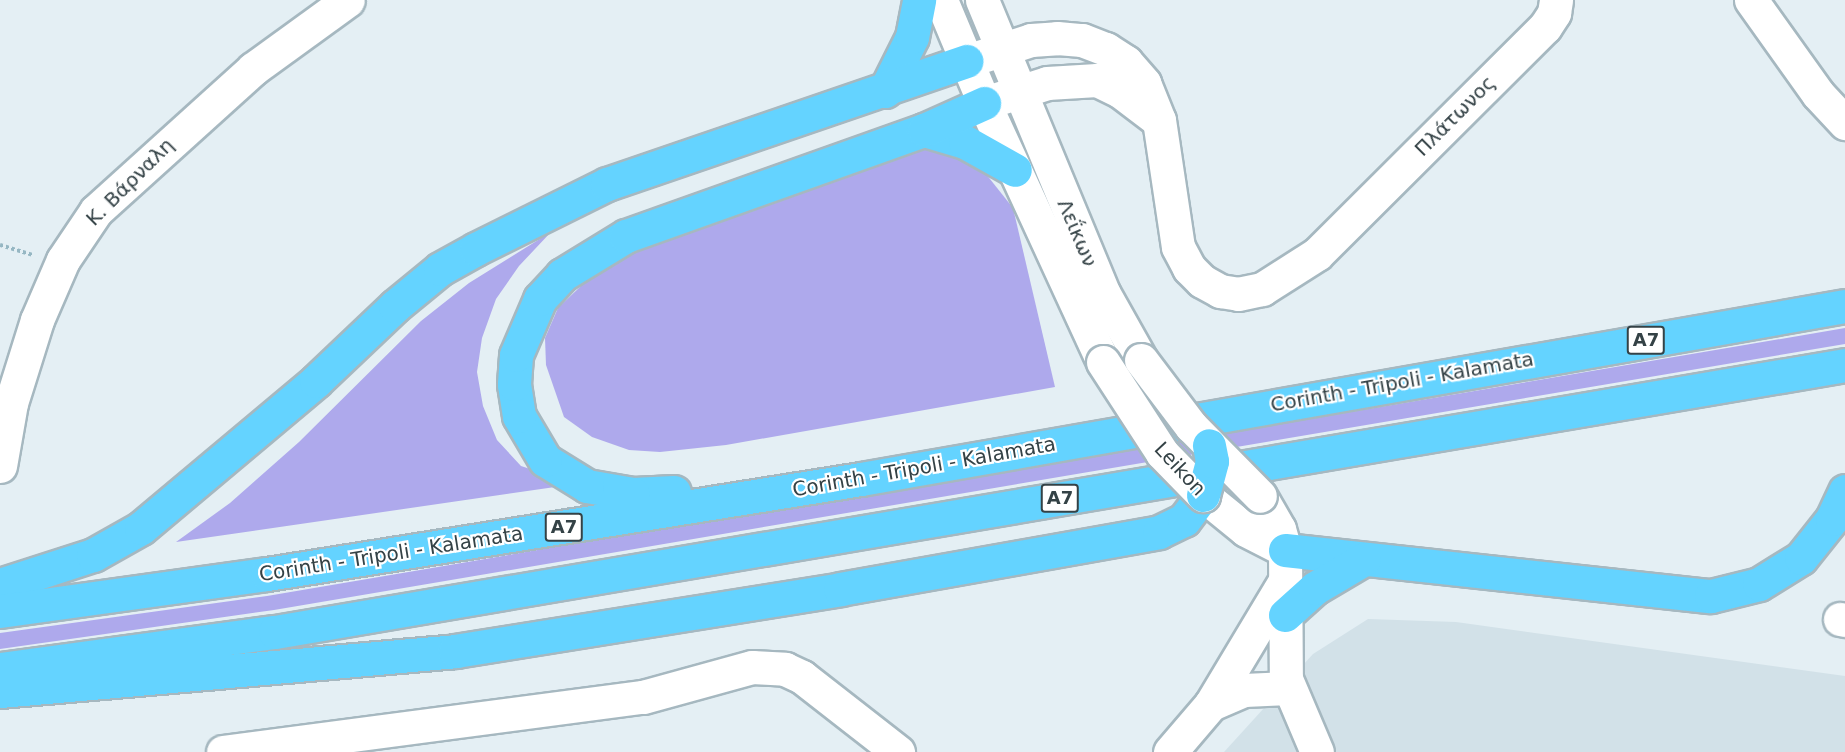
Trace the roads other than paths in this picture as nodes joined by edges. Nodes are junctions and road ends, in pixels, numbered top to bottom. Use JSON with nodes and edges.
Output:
{"nodes":[{"id":1,"x":348,"y":0,"type":"edge"},
{"id":2,"x":919,"y":0,"type":"edge"},
{"id":3,"x":941,"y":0,"type":"edge"},
{"id":4,"x":981,"y":0,"type":"edge"},
{"id":5,"x":1556,"y":0,"type":"edge"},
{"id":6,"x":1751,"y":0,"type":"edge"},
{"id":7,"x":1001,"y":48,"type":"junction"},
{"id":8,"x":967,"y":61,"type":"junction"},
{"id":9,"x":885,"y":91,"type":"junction"},
{"id":10,"x":1017,"y":93,"type":"junction"},
{"id":11,"x":984,"y":103,"type":"junction"},
{"id":12,"x":1159,"y":120,"type":"junction"},
{"id":13,"x":1845,"y":123,"type":"edge"},
{"id":14,"x":924,"y":130,"type":"junction"},
{"id":15,"x":1015,"y":170,"type":"junction"},
{"id":16,"x":1845,"y":306,"type":"edge"},
{"id":17,"x":1103,"y":362,"type":"joint"},
{"id":18,"x":1845,"y":365,"type":"edge"},
{"id":19,"x":1209,"y":445,"type":"junction"},
{"id":20,"x":0,"y":466,"type":"edge"},
{"id":21,"x":861,"y":479,"type":"junction"},
{"id":22,"x":1845,"y":490,"type":"edge"},
{"id":23,"x":1203,"y":495,"type":"junction"},
{"id":24,"x":1365,"y":559,"type":"junction"},
{"id":25,"x":1285,"y":565,"type":"junction"},
{"id":26,"x":0,"y":585,"type":"edge"},
{"id":27,"x":0,"y":611,"type":"edge"},
{"id":28,"x":1285,"y":615,"type":"junction"},
{"id":29,"x":0,"y":669,"type":"edge"},
{"id":30,"x":1288,"y":688,"type":"junction"},
{"id":31,"x":0,"y":691,"type":"edge"},
{"id":32,"x":1211,"y":704,"type":"junction"},
{"id":33,"x":223,"y":752,"type":"edge"},
{"id":34,"x":898,"y":752,"type":"edge"},
{"id":35,"x":1170,"y":752,"type":"edge"},
{"id":36,"x":1317,"y":752,"type":"edge"}],
"edges":[{"from":1,"to":20,"type":"street","name":"Κ. Βάρναλη"},
{"from":2,"to":9,"type":"highway"},
{"from":3,"to":8,"type":"street","name":"Λεΐκων"},
{"from":4,"to":7,"type":"street","name":"Λεΐκων"},
{"from":5,"to":12,"type":"street","name":"Πλάτωνος"},
{"from":6,"to":13,"type":"street"},
{"from":7,"to":8,"type":"street","name":"Πλάτωνος"},
{"from":7,"to":10,"type":"street","name":"Λεΐκων"},
{"from":7,"to":12,"type":"street","name":"Πλάτωνος"},
{"from":8,"to":9,"type":"highway"},
{"from":8,"to":11,"type":"street","name":"Λεΐκων"},
{"from":9,"to":26,"type":"highway"},
{"from":10,"to":11,"type":"street"},
{"from":10,"to":12,"type":"street"},
{"from":10,"to":19,"type":"street","name":"Λεΐκων","bridge":true},
{"from":11,"to":14,"type":"highway"},
{"from":11,"to":15,"type":"street","name":"Λεΐκων"},
{"from":14,"to":15,"type":"highway"},
{"from":14,"to":21,"type":"highway"},
{"from":15,"to":17,"type":"street","name":"Λεΐκων"},
{"from":16,"to":21,"type":"highway","name":"Corinth - Tripoli - Kalamata","number":"Α7"},
{"from":17,"to":23,"type":"street","name":"Leikon","bridge":true},
{"from":18,"to":29,"type":"highway","number":"Α7"},
{"from":19,"to":23,"type":"highway","bridge":true},
{"from":19,"to":25,"type":"street","name":"Leikon","bridge":true},
{"from":21,"to":27,"type":"highway","name":"Corinth - Tripoli - Kalamata","number":"Α7"},
{"from":22,"to":24,"type":"highway"},
{"from":23,"to":25,"type":"street","name":"Leikon"},
{"from":23,"to":31,"type":"highway"},
{"from":24,"to":25,"type":"highway"},
{"from":24,"to":28,"type":"highway"},
{"from":25,"to":28,"type":"street","name":"Leikon"},
{"from":25,"to":32,"type":"street"},
{"from":28,"to":30,"type":"street","name":"Leikon"},
{"from":30,"to":32,"type":"street"},
{"from":30,"to":36,"type":"street","name":"Leikon"},
{"from":32,"to":35,"type":"street"},
{"from":33,"to":34,"type":"street"}]}
